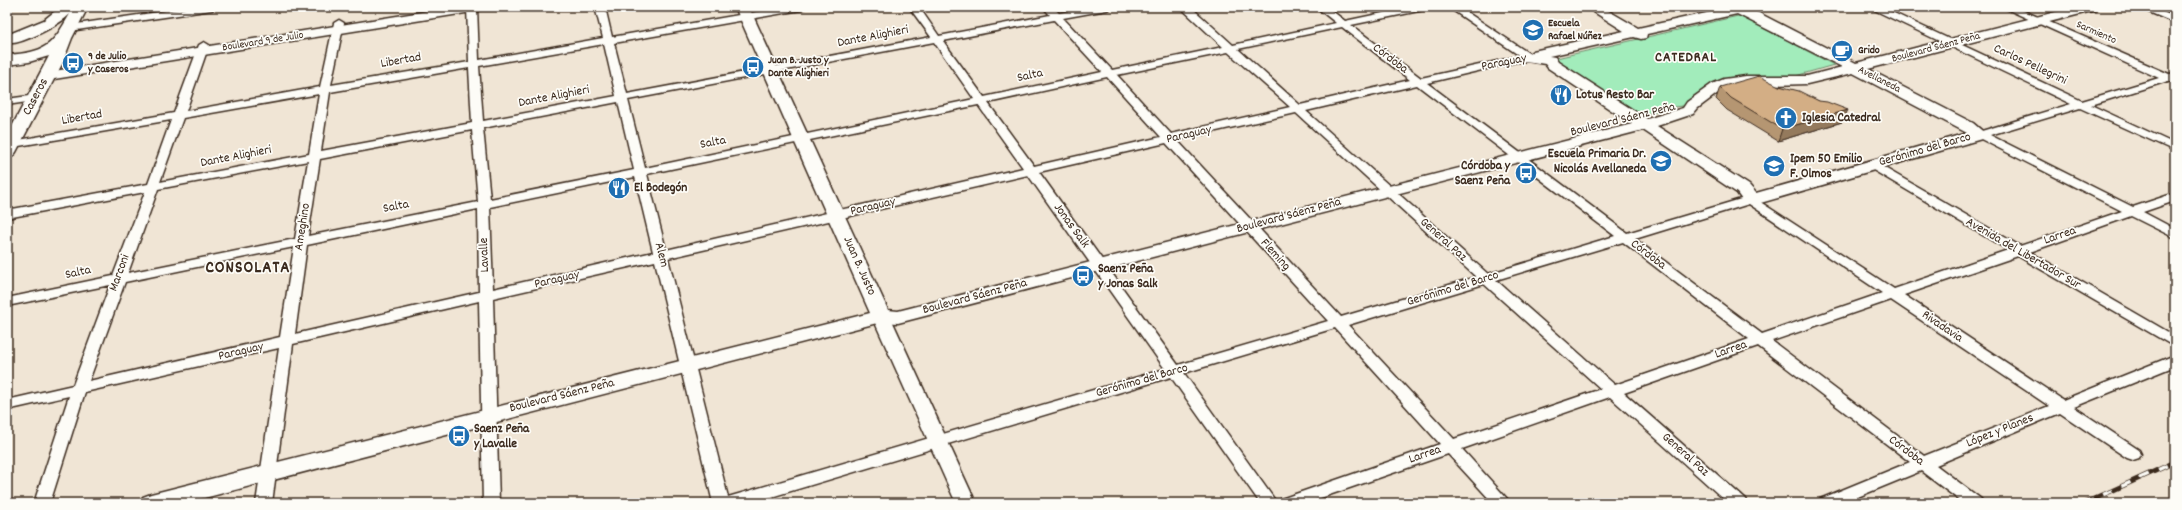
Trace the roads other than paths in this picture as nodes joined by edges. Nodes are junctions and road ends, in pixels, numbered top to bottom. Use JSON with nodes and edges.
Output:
{"nodes":[{"id":1,"x":81,"y":7,"type":"edge"},
{"id":2,"x":212,"y":7,"type":"edge"},
{"id":3,"x":440,"y":7,"type":"edge"},
{"id":4,"x":474,"y":7,"type":"edge"},
{"id":5,"x":600,"y":7,"type":"edge"},
{"id":6,"x":801,"y":7,"type":"edge"},
{"id":7,"x":914,"y":7,"type":"edge"},
{"id":8,"x":1107,"y":7,"type":"edge"},
{"id":9,"x":1185,"y":7,"type":"edge"},
{"id":10,"x":1321,"y":7,"type":"edge"},
{"id":11,"x":1424,"y":7,"type":"edge"},
{"id":12,"x":1453,"y":7,"type":"edge"},
{"id":13,"x":1593,"y":7,"type":"edge"},
{"id":14,"x":1607,"y":7,"type":"edge"},
{"id":15,"x":1873,"y":7,"type":"edge"},
{"id":16,"x":2007,"y":7,"type":"edge"},
{"id":17,"x":2060,"y":7,"type":"edge"},
{"id":18,"x":2091,"y":7,"type":"edge"},
{"id":19,"x":2142,"y":7,"type":"edge"},
{"id":20,"x":67,"y":8,"type":"edge"},
{"id":21,"x":1739,"y":10,"type":"edge"},
{"id":22,"x":744,"y":12,"type":"edge"},
{"id":23,"x":1053,"y":12,"type":"edge"},
{"id":24,"x":2033,"y":18,"type":"junction"},
{"id":25,"x":2175,"y":20,"type":"edge"},
{"id":26,"x":1344,"y":24,"type":"junction"},
{"id":27,"x":338,"y":26,"type":"junction"},
{"id":28,"x":1645,"y":33,"type":"junction"},
{"id":29,"x":66,"y":35,"type":"junction"},
{"id":30,"x":8,"y":39,"type":"edge"},
{"id":31,"x":937,"y":39,"type":"junction"},
{"id":32,"x":608,"y":41,"type":"junction"},
{"id":33,"x":1946,"y":41,"type":"junction"},
{"id":34,"x":203,"y":48,"type":"junction"},
{"id":35,"x":1230,"y":48,"type":"junction"},
{"id":36,"x":31,"y":56,"type":"junction"},
{"id":37,"x":1531,"y":58,"type":"junction"},
{"id":38,"x":7,"y":60,"type":"edge"},
{"id":39,"x":1550,"y":60,"type":"junction"},
{"id":40,"x":474,"y":64,"type":"junction"},
{"id":41,"x":1845,"y":67,"type":"junction"},
{"id":42,"x":51,"y":69,"type":"junction"},
{"id":43,"x":770,"y":70,"type":"junction"},
{"id":44,"x":1108,"y":73,"type":"junction"},
{"id":45,"x":2173,"y":78,"type":"edge"},
{"id":46,"x":1419,"y":82,"type":"junction"},
{"id":47,"x":325,"y":88,"type":"junction"},
{"id":48,"x":36,"y":98,"type":"junction"},
{"id":49,"x":622,"y":98,"type":"junction"},
{"id":50,"x":981,"y":100,"type":"junction"},
{"id":51,"x":7,"y":102,"type":"edge"},
{"id":52,"x":2080,"y":104,"type":"junction"},
{"id":53,"x":1299,"y":110,"type":"junction"},
{"id":54,"x":178,"y":115,"type":"junction"},
{"id":55,"x":1633,"y":122,"type":"junction"},
{"id":56,"x":477,"y":126,"type":"junction"},
{"id":57,"x":1979,"y":135,"type":"junction"},
{"id":58,"x":802,"y":139,"type":"junction"},
{"id":59,"x":1168,"y":140,"type":"junction"},
{"id":60,"x":8,"y":147,"type":"edge"},
{"id":61,"x":2175,"y":148,"type":"edge"},
{"id":62,"x":1513,"y":153,"type":"junction"},
{"id":63,"x":315,"y":156,"type":"junction"},
{"id":64,"x":1872,"y":165,"type":"junction"},
{"id":65,"x":640,"y":171,"type":"junction"},
{"id":66,"x":1032,"y":171,"type":"junction"},
{"id":67,"x":1383,"y":186,"type":"junction"},
{"id":68,"x":152,"y":187,"type":"junction"},
{"id":69,"x":2175,"y":197,"type":"edge"},
{"id":70,"x":1751,"y":200,"type":"junction"},
{"id":71,"x":484,"y":204,"type":"junction"},
{"id":72,"x":2131,"y":212,"type":"junction"},
{"id":73,"x":7,"y":214,"type":"edge"},
{"id":74,"x":836,"y":216,"type":"junction"},
{"id":75,"x":1245,"y":222,"type":"junction"},
{"id":76,"x":2175,"y":234,"type":"edge"},
{"id":77,"x":1624,"y":238,"type":"junction"},
{"id":78,"x":301,"y":240,"type":"junction"},
{"id":79,"x":2018,"y":251,"type":"junction"},
{"id":80,"x":661,"y":256,"type":"junction"},
{"id":81,"x":1096,"y":260,"type":"junction"},
{"id":82,"x":118,"y":279,"type":"junction"},
{"id":83,"x":1486,"y":280,"type":"junction"},
{"id":84,"x":1893,"y":294,"type":"junction"},
{"id":85,"x":487,"y":296,"type":"junction"},
{"id":86,"x":7,"y":302,"type":"edge"},
{"id":87,"x":881,"y":316,"type":"junction"},
{"id":88,"x":1338,"y":323,"type":"junction"},
{"id":89,"x":1760,"y":340,"type":"junction"},
{"id":90,"x":287,"y":341,"type":"junction"},
{"id":91,"x":2175,"y":342,"type":"edge"},
{"id":92,"x":2175,"y":360,"type":"edge"},
{"id":93,"x":687,"y":364,"type":"junction"},
{"id":94,"x":1175,"y":372,"type":"junction"},
{"id":95,"x":79,"y":388,"type":"junction"},
{"id":96,"x":1613,"y":391,"type":"junction"},
{"id":97,"x":7,"y":405,"type":"edge"},
{"id":98,"x":2061,"y":406,"type":"junction"},
{"id":99,"x":488,"y":416,"type":"junction"},
{"id":100,"x":938,"y":442,"type":"junction"},
{"id":101,"x":1451,"y":446,"type":"junction"},
{"id":102,"x":2132,"y":454,"type":"dead end"},
{"id":103,"x":1922,"y":463,"type":"junction"},
{"id":104,"x":268,"y":472,"type":"junction"},
{"id":105,"x":42,"y":503,"type":"edge"},
{"id":106,"x":151,"y":503,"type":"edge"},
{"id":107,"x":264,"y":503,"type":"edge"},
{"id":108,"x":491,"y":503,"type":"edge"},
{"id":109,"x":721,"y":503,"type":"edge"},
{"id":110,"x":730,"y":503,"type":"edge"},
{"id":111,"x":966,"y":503,"type":"edge"},
{"id":112,"x":1269,"y":503,"type":"edge"},
{"id":113,"x":1287,"y":503,"type":"edge"},
{"id":114,"x":1503,"y":503,"type":"edge"},
{"id":115,"x":1739,"y":503,"type":"edge"},
{"id":116,"x":1826,"y":503,"type":"edge"},
{"id":117,"x":1975,"y":503,"type":"edge"}],
"edges":[{"from":1,"to":29,"type":"main road","name":"Caseros"},
{"from":2,"to":29,"type":"street"},
{"from":3,"to":27,"type":"main road","name":"Boulevard 9 de Julio"},
{"from":4,"to":27,"type":"main road","name":"Boulevard 9 de Julio"},
{"from":4,"to":40,"type":"street","name":"Lavalle"},
{"from":5,"to":32,"type":"street","name":"Alem"},
{"from":6,"to":22,"type":"street","name":"Libertad"},
{"from":7,"to":31,"type":"street","name":"Jonas Salk"},
{"from":8,"to":23,"type":"street","name":"Dante Alighieri"},
{"from":9,"to":35,"type":"street","name":"General Paz"},
{"from":10,"to":26,"type":"street","name":"Córdoba"},
{"from":11,"to":26,"type":"street","name":"Salta"},
{"from":12,"to":37,"type":"street","name":"Rivadavia"},
{"from":13,"to":28,"type":"main road"},
{"from":14,"to":28,"type":"main road"},
{"from":15,"to":33,"type":"street","name":"Carlos Pellegrini"},
{"from":16,"to":24,"type":"street","name":"Sarmiento"},
{"from":17,"to":24,"type":"main road","name":"Boulevard Sáenz Peña"},
{"from":18,"to":24,"type":"main road","name":"Boulevard Sáenz Peña"},
{"from":19,"to":25,"type":"street"},
{"from":20,"to":30,"type":"main road"},
{"from":21,"to":28,"type":"main road","name":"Paraguay"},
{"from":21,"to":41,"type":"main road","name":"Avellaneda"},
{"from":22,"to":32,"type":"street","name":"Libertad"},
{"from":22,"to":43,"type":"main road","name":"Juan B. Justo"},
{"from":23,"to":31,"type":"street","name":"Dante Alighieri"},
{"from":23,"to":44,"type":"street","name":"Fleming"},
{"from":24,"to":33,"type":"main road","name":"Boulevard Sáenz Peña"},
{"from":24,"to":45,"type":"street","name":"Sarmiento"},
{"from":26,"to":35,"type":"street","name":"Salta"},
{"from":26,"to":46,"type":"street","name":"Córdoba"},
{"from":27,"to":34,"type":"main road","name":"Boulevard 9 de Julio"},
{"from":27,"to":47,"type":"street","name":"Ameghino"},
{"from":28,"to":37,"type":"main road","name":"Paraguay"},
{"from":28,"to":39,"type":"main road","name":"Paraguay"},
{"from":29,"to":30,"type":"main road"},
{"from":29,"to":36,"type":"main road"},
{"from":29,"to":42,"type":"main road","name":"Caseros"},
{"from":31,"to":43,"type":"street","name":"Dante Alighieri"},
{"from":31,"to":50,"type":"street","name":"Jonas Salk"},
{"from":32,"to":40,"type":"street","name":"Libertad"},
{"from":32,"to":49,"type":"street","name":"Alem"},
{"from":33,"to":41,"type":"main road","name":"Boulevard Sáenz Peña"},
{"from":33,"to":52,"type":"street","name":"Carlos Pellegrini"},
{"from":34,"to":42,"type":"main road","name":"Boulevard 9 de Julio"},
{"from":34,"to":54,"type":"street","name":"Marconi"},
{"from":35,"to":44,"type":"street","name":"Salta"},
{"from":35,"to":53,"type":"street","name":"General Paz"},
{"from":36,"to":38,"type":"main road"},
{"from":36,"to":42,"type":"main road","name":"Caseros"},
{"from":37,"to":39,"type":"main road","name":"Rivadavia"},
{"from":37,"to":46,"type":"street","name":"Paraguay"},
{"from":37,"to":55,"type":"main road","name":"Rivadavia"},
{"from":39,"to":55,"type":"main road","name":"Rivadavia"},
{"from":40,"to":47,"type":"street","name":"Libertad"},
{"from":40,"to":56,"type":"street","name":"Lavalle"},
{"from":41,"to":55,"type":"main road","name":"Boulevard Sáenz Peña"},
{"from":41,"to":57,"type":"main road","name":"Avellaneda"},
{"from":42,"to":48,"type":"main road","name":"Caseros"},
{"from":43,"to":49,"type":"street","name":"Dante Alighieri"},
{"from":43,"to":58,"type":"main road","name":"Juan B. Justo"},
{"from":44,"to":50,"type":"street","name":"Salta"},
{"from":44,"to":59,"type":"street","name":"Fleming"},
{"from":45,"to":52,"type":"street","name":"Gerónimo del Barco"},
{"from":46,"to":53,"type":"street","name":"Paraguay"},
{"from":46,"to":62,"type":"street","name":"Córdoba"},
{"from":47,"to":54,"type":"street","name":"Libertad"},
{"from":47,"to":63,"type":"street","name":"Ameghino"},
{"from":48,"to":51,"type":"street"},
{"from":48,"to":60,"type":"main road","name":"Caseros"},
{"from":49,"to":56,"type":"street","name":"Dante Alighieri"},
{"from":49,"to":65,"type":"street","name":"Alem"},
{"from":50,"to":58,"type":"street","name":"Salta"},
{"from":50,"to":66,"type":"street","name":"Jonas Salk"},
{"from":52,"to":57,"type":"street","name":"Gerónimo del Barco"},
{"from":52,"to":61,"type":"street","name":"Carlos Pellegrini"},
{"from":53,"to":59,"type":"street","name":"Paraguay"},
{"from":53,"to":67,"type":"street","name":"General Paz"},
{"from":54,"to":60,"type":"street","name":"Libertad"},
{"from":54,"to":68,"type":"street","name":"Marconi"},
{"from":55,"to":62,"type":"main road","name":"Boulevard Sáenz Peña"},
{"from":55,"to":70,"type":"main road","name":"Rivadavia"},
{"from":56,"to":63,"type":"street","name":"Dante Alighieri"},
{"from":56,"to":71,"type":"street","name":"Lavalle"},
{"from":57,"to":64,"type":"main road","name":"Gerónimo del Barco"},
{"from":57,"to":72,"type":"street","name":"Avellaneda"},
{"from":58,"to":65,"type":"street","name":"Salta"},
{"from":58,"to":74,"type":"main road","name":"Juan B. Justo"},
{"from":59,"to":66,"type":"street","name":"Paraguay"},
{"from":59,"to":75,"type":"street","name":"Fleming"},
{"from":62,"to":67,"type":"main road","name":"Boulevard Sáenz Peña"},
{"from":62,"to":77,"type":"street","name":"Córdoba"},
{"from":63,"to":68,"type":"street","name":"Dante Alighieri"},
{"from":63,"to":78,"type":"street","name":"Ameghino"},
{"from":64,"to":70,"type":"main road","name":"Gerónimo del Barco"},
{"from":64,"to":79,"type":"street","name":"Avenida del Libertador Sur"},
{"from":65,"to":71,"type":"street","name":"Salta"},
{"from":65,"to":80,"type":"street","name":"Alem"},
{"from":66,"to":74,"type":"street","name":"Paraguay"},
{"from":66,"to":81,"type":"street","name":"Jonas Salk"},
{"from":67,"to":75,"type":"main road","name":"Boulevard Sáenz Peña"},
{"from":67,"to":83,"type":"street","name":"General Paz"},
{"from":68,"to":73,"type":"street","name":"Dante Alighieri"},
{"from":68,"to":82,"type":"street","name":"Marconi"},
{"from":69,"to":72,"type":"street","name":"Larrea"},
{"from":70,"to":77,"type":"street","name":"Gerónimo del Barco"},
{"from":70,"to":84,"type":"street","name":"Rivadavia"},
{"from":71,"to":78,"type":"street","name":"Salta"},
{"from":71,"to":85,"type":"street","name":"Lavalle"},
{"from":72,"to":76,"type":"street","name":"Avellaneda"},
{"from":72,"to":79,"type":"street","name":"Larrea"},
{"from":74,"to":80,"type":"street","name":"Paraguay"},
{"from":74,"to":87,"type":"main road","name":"Juan B. Justo"},
{"from":75,"to":81,"type":"main road","name":"Boulevard Sáenz Peña"},
{"from":75,"to":88,"type":"street","name":"Fleming"},
{"from":77,"to":83,"type":"street","name":"Gerónimo del Barco"},
{"from":77,"to":89,"type":"street","name":"Córdoba"},
{"from":78,"to":82,"type":"street","name":"Salta"},
{"from":78,"to":90,"type":"street","name":"Ameghino"},
{"from":79,"to":84,"type":"street","name":"Larrea"},
{"from":79,"to":91,"type":"street","name":"Avenida del Libertador Sur"},
{"from":80,"to":85,"type":"street","name":"Paraguay"},
{"from":80,"to":93,"type":"street","name":"Alem"},
{"from":81,"to":87,"type":"main road","name":"Boulevard Sáenz Peña"},
{"from":81,"to":94,"type":"street","name":"Jonas Salk"},
{"from":82,"to":86,"type":"street","name":"Salta"},
{"from":82,"to":95,"type":"street","name":"Marconi"},
{"from":83,"to":88,"type":"street","name":"Gerónimo del Barco"},
{"from":83,"to":96,"type":"street","name":"General Paz"},
{"from":84,"to":89,"type":"street","name":"Larrea"},
{"from":84,"to":98,"type":"street","name":"Rivadavia"},
{"from":85,"to":90,"type":"street","name":"Paraguay"},
{"from":85,"to":99,"type":"street","name":"Lavalle"},
{"from":87,"to":93,"type":"main road","name":"Boulevard Sáenz Peña"},
{"from":87,"to":100,"type":"street","name":"Juan B. Justo"},
{"from":88,"to":94,"type":"street","name":"Gerónimo del Barco"},
{"from":88,"to":101,"type":"street","name":"Fleming"},
{"from":89,"to":96,"type":"street","name":"Larrea"},
{"from":89,"to":103,"type":"street","name":"Córdoba"},
{"from":90,"to":95,"type":"street","name":"Paraguay"},
{"from":90,"to":104,"type":"street","name":"Ameghino"},
{"from":92,"to":98,"type":"street","name":"López y Planes"},
{"from":93,"to":99,"type":"main road","name":"Boulevard Sáenz Peña"},
{"from":93,"to":109,"type":"street","name":"Alem"},
{"from":94,"to":100,"type":"street","name":"Gerónimo del Barco"},
{"from":94,"to":112,"type":"street","name":"Jonas Salk"},
{"from":95,"to":97,"type":"street","name":"Paraguay"},
{"from":95,"to":105,"type":"street","name":"Marconi"},
{"from":96,"to":101,"type":"street","name":"Larrea"},
{"from":96,"to":115,"type":"street","name":"General Paz"},
{"from":98,"to":102,"type":"street","name":"Rivadavia"},
{"from":98,"to":103,"type":"street","name":"López y Planes"},
{"from":99,"to":104,"type":"main road","name":"Boulevard Sáenz Peña"},
{"from":99,"to":108,"type":"street","name":"Lavalle"},
{"from":100,"to":110,"type":"street","name":"Gerónimo del Barco"},
{"from":100,"to":111,"type":"street","name":"Juan B. Justo"},
{"from":101,"to":113,"type":"street","name":"Larrea"},
{"from":101,"to":114,"type":"street","name":"Fleming"},
{"from":103,"to":116,"type":"street","name":"López y Planes"},
{"from":103,"to":117,"type":"street","name":"Córdoba"},
{"from":104,"to":106,"type":"main road","name":"Boulevard Sáenz Peña"},
{"from":104,"to":107,"type":"street","name":"Ameghino"}]}
